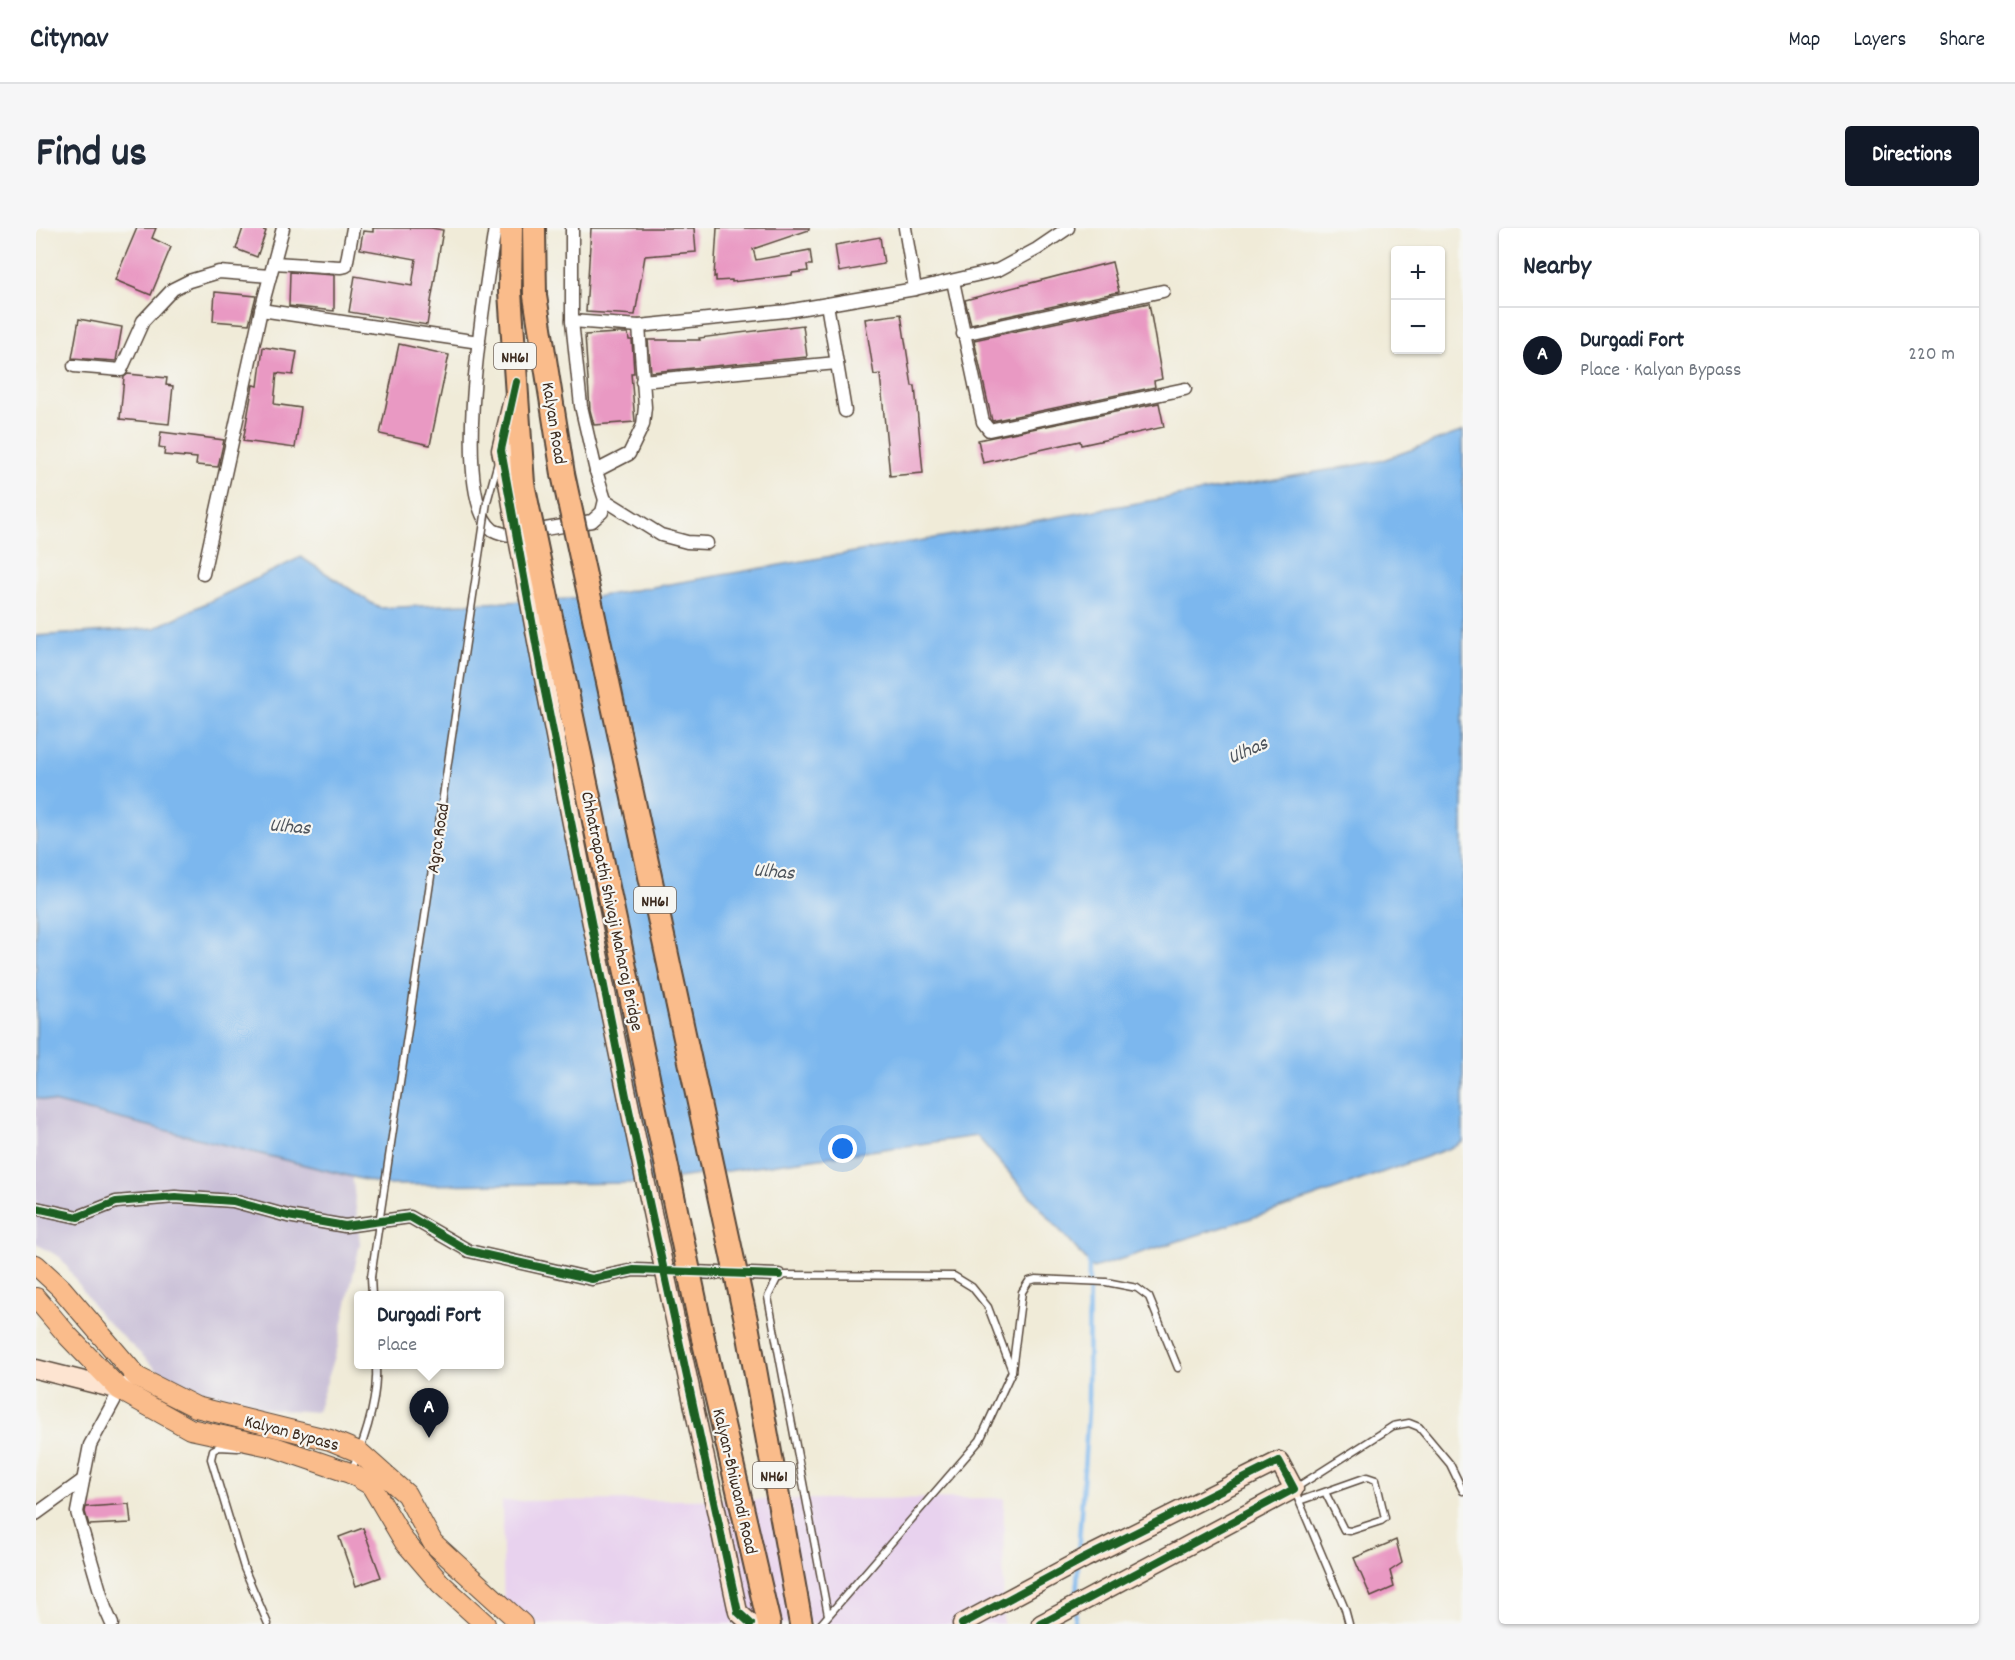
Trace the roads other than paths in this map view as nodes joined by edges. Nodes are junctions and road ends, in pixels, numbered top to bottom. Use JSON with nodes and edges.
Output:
{"nodes":[{"id":1,"x":283,"y":228,"type":"edge"},
{"id":2,"x":353,"y":228,"type":"edge"},
{"id":3,"x":495,"y":228,"type":"edge"},
{"id":4,"x":511,"y":228,"type":"edge"},
{"id":5,"x":534,"y":228,"type":"edge"},
{"id":6,"x":572,"y":228,"type":"edge"},
{"id":7,"x":905,"y":228,"type":"edge"},
{"id":8,"x":1068,"y":228,"type":"edge"},
{"id":9,"x":274,"y":263,"type":"junction"},
{"id":10,"x":270,"y":276,"type":"junction"},
{"id":11,"x":950,"y":282,"type":"junction"},
{"id":12,"x":915,"y":289,"type":"junction"},
{"id":13,"x":1163,"y":291,"type":"dead end"},
{"id":14,"x":827,"y":304,"type":"junction"},
{"id":15,"x":261,"y":309,"type":"junction"},
{"id":16,"x":572,"y":321,"type":"junction"},
{"id":17,"x":639,"y":326,"type":"junction"},
{"id":18,"x":963,"y":334,"type":"junction"},
{"id":19,"x":479,"y":342,"type":"junction"},
{"id":20,"x":837,"y":363,"type":"junction"},
{"id":21,"x":74,"y":366,"type":"dead end"},
{"id":22,"x":642,"y":381,"type":"junction"},
{"id":23,"x":516,"y":382,"type":"junction"},
{"id":24,"x":1185,"y":389,"type":"dead end"},
{"id":25,"x":845,"y":411,"type":"dead end"},
{"id":26,"x":501,"y":450,"type":"junction"},
{"id":27,"x":596,"y":471,"type":"junction"},
{"id":28,"x":515,"y":486,"type":"junction"},
{"id":29,"x":605,"y":500,"type":"junction"},
{"id":30,"x":707,"y":543,"type":"dead end"},
{"id":31,"x":203,"y":574,"type":"dead end"},
{"id":32,"x":36,"y":1208,"type":"edge"},
{"id":33,"x":36,"y":1265,"type":"edge"},
{"id":34,"x":779,"y":1275,"type":"junction"},
{"id":35,"x":372,"y":1291,"type":"edge"},
{"id":36,"x":36,"y":1298,"type":"edge"},
{"id":37,"x":703,"y":1338,"type":"joint"},
{"id":38,"x":1178,"y":1368,"type":"dead end"},
{"id":39,"x":36,"y":1369,"type":"edge"},
{"id":40,"x":376,"y":1369,"type":"edge"},
{"id":41,"x":1012,"y":1371,"type":"junction"},
{"id":42,"x":137,"y":1377,"type":"junction"},
{"id":43,"x":120,"y":1390,"type":"junction"},
{"id":44,"x":274,"y":1447,"type":"junction"},
{"id":45,"x":243,"y":1449,"type":"dead end"},
{"id":46,"x":251,"y":1450,"type":"dead end"},
{"id":47,"x":359,"y":1452,"type":"junction"},
{"id":48,"x":350,"y":1473,"type":"junction"},
{"id":49,"x":83,"y":1480,"type":"junction"},
{"id":50,"x":1463,"y":1491,"type":"edge"},
{"id":51,"x":1325,"y":1492,"type":"junction"},
{"id":52,"x":1296,"y":1495,"type":"junction"},
{"id":53,"x":36,"y":1514,"type":"edge"},
{"id":54,"x":828,"y":1616,"type":"junction"},
{"id":55,"x":112,"y":1624,"type":"edge"},
{"id":56,"x":268,"y":1624,"type":"edge"},
{"id":57,"x":485,"y":1624,"type":"edge"},
{"id":58,"x":522,"y":1624,"type":"edge"},
{"id":59,"x":751,"y":1624,"type":"edge"},
{"id":60,"x":769,"y":1624,"type":"edge"},
{"id":61,"x":801,"y":1624,"type":"edge"},
{"id":62,"x":821,"y":1624,"type":"edge"},
{"id":63,"x":962,"y":1624,"type":"edge"},
{"id":64,"x":1041,"y":1624,"type":"edge"},
{"id":65,"x":1349,"y":1624,"type":"edge"}],
"edges":[{"from":1,"to":9,"type":"street"},
{"from":2,"to":9,"type":"street"},
{"from":3,"to":19,"type":"street"},
{"from":4,"to":23,"type":"highway","number":"NH61"},
{"from":5,"to":61,"type":"highway","name":"Kalyan Road","number":"NH61","bridge":true},
{"from":6,"to":16,"type":"street"},
{"from":7,"to":12,"type":"street"},
{"from":8,"to":11,"type":"street"},
{"from":9,"to":10,"type":"street"},
{"from":10,"to":15,"type":"street"},
{"from":10,"to":21,"type":"street"},
{"from":11,"to":12,"type":"street"},
{"from":11,"to":18,"type":"street"},
{"from":12,"to":14,"type":"street"},
{"from":13,"to":18,"type":"street"},
{"from":14,"to":17,"type":"street"},
{"from":14,"to":20,"type":"street"},
{"from":15,"to":19,"type":"street"},
{"from":15,"to":31,"type":"street"},
{"from":16,"to":17,"type":"street"},
{"from":16,"to":27,"type":"street"},
{"from":17,"to":22,"type":"street"},
{"from":18,"to":24,"type":"street"},
{"from":19,"to":29,"type":"street"},
{"from":20,"to":22,"type":"street"},
{"from":20,"to":25,"type":"street"},
{"from":22,"to":27,"type":"street"},
{"from":23,"to":26,"type":"street","name":"Agra Road"},
{"from":23,"to":28,"type":"highway","number":"NH61"},
{"from":26,"to":28,"type":"street"},
{"from":26,"to":35,"type":"lane","name":"Agra Road","bridge":true},
{"from":27,"to":29,"type":"street"},
{"from":28,"to":37,"type":"highway","name":"Chhatrapathi Shivaji Maharaj Bridge","number":"NH61","bridge":true},
{"from":28,"to":59,"type":"street","bridge":true},
{"from":29,"to":30,"type":"street"},
{"from":32,"to":34,"type":"street"},
{"from":33,"to":42,"type":"main road"},
{"from":34,"to":41,"type":"lane"},
{"from":34,"to":54,"type":"lane"},
{"from":36,"to":43,"type":"main road","name":"Kalyan Bypass"},
{"from":37,"to":60,"type":"highway","name":"Kalyan-Bhiwandi Road","number":"NH61"},
{"from":38,"to":41,"type":"lane"},
{"from":39,"to":43,"type":"street"},
{"from":40,"to":47,"type":"lane"},
{"from":41,"to":54,"type":"lane"},
{"from":42,"to":43,"type":"street"},
{"from":42,"to":47,"type":"main road","name":"Kalyan Bypass"},
{"from":43,"to":44,"type":"main road","name":"Kalyan Bypass"},
{"from":43,"to":49,"type":"street"},
{"from":44,"to":46,"type":"lane"},
{"from":44,"to":48,"type":"main road","name":"Kalyan Bypass"},
{"from":45,"to":56,"type":"lane"},
{"from":47,"to":48,"type":"lane"},
{"from":47,"to":58,"type":"main road","name":"Kalyan Bypass"},
{"from":48,"to":57,"type":"main road","name":"Kalyan Bypass"},
{"from":49,"to":53,"type":"street"},
{"from":49,"to":55,"type":"street"},
{"from":50,"to":52,"type":"lane"},
{"from":51,"to":51,"type":"lane"},
{"from":51,"to":52,"type":"lane"},
{"from":52,"to":63,"type":"street"},
{"from":52,"to":64,"type":"street"},
{"from":52,"to":65,"type":"lane"},
{"from":54,"to":62,"type":"lane"}]}
